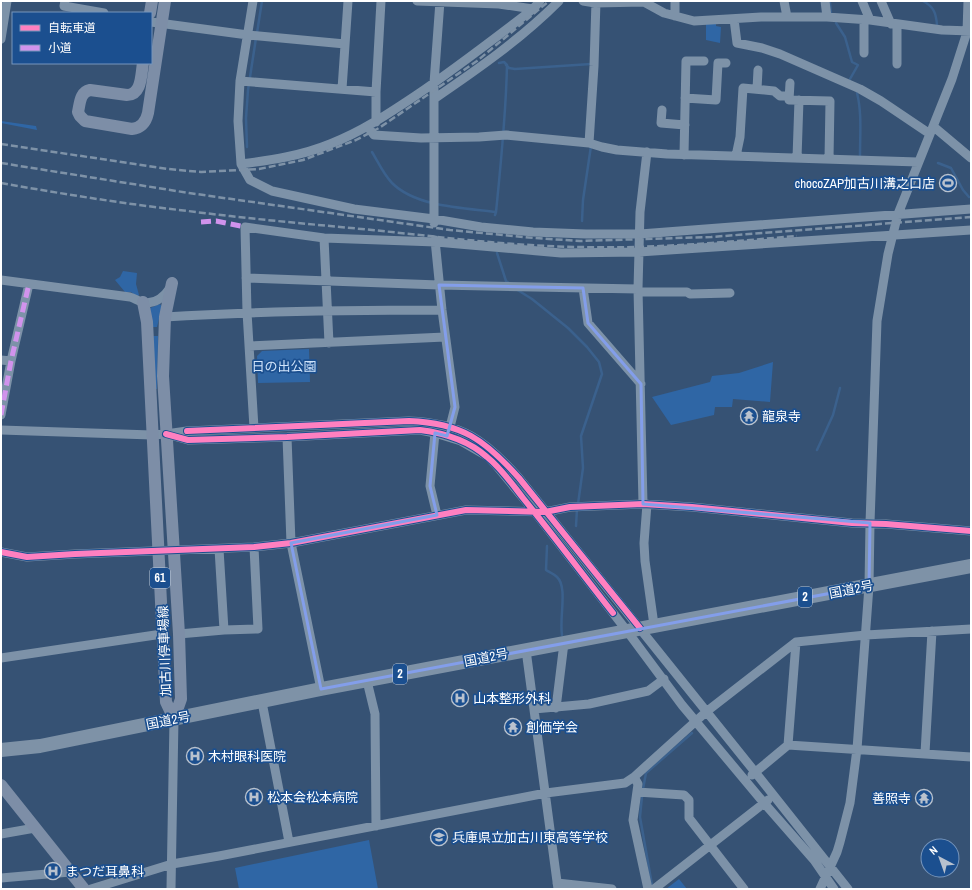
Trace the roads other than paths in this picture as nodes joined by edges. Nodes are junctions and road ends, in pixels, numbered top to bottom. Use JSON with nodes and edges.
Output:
{"nodes":[{"id":1,"x":7,"y":1,"type":"edge"},
{"id":2,"x":65,"y":1,"type":"edge"},
{"id":3,"x":152,"y":1,"type":"edge"},
{"id":4,"x":166,"y":1,"type":"edge"},
{"id":5,"x":253,"y":1,"type":"edge"},
{"id":6,"x":348,"y":1,"type":"edge"},
{"id":7,"x":381,"y":1,"type":"edge"},
{"id":8,"x":417,"y":1,"type":"edge"},
{"id":9,"x":440,"y":1,"type":"edge"},
{"id":10,"x":540,"y":1,"type":"edge"},
{"id":11,"x":559,"y":1,"type":"edge"},
{"id":12,"x":583,"y":1,"type":"edge"},
{"id":13,"x":675,"y":1,"type":"edge"},
{"id":14,"x":784,"y":1,"type":"edge"},
{"id":15,"x":825,"y":1,"type":"edge"},
{"id":16,"x":862,"y":1,"type":"edge"},
{"id":17,"x":881,"y":1,"type":"edge"},
{"id":18,"x":968,"y":1,"type":"edge"},
{"id":19,"x":595,"y":2,"type":"edge"},
{"id":20,"x":644,"y":2,"type":"edge"},
{"id":21,"x":498,"y":3,"type":"edge"},
{"id":22,"x":533,"y":9,"type":"junction"},
{"id":23,"x":98,"y":12,"type":"edge"},
{"id":24,"x":150,"y":12,"type":"edge"},
{"id":25,"x":675,"y":16,"type":"junction"},
{"id":26,"x":786,"y":17,"type":"junction"},
{"id":27,"x":827,"y":17,"type":"junction"},
{"id":28,"x":734,"y":19,"type":"junction"},
{"id":29,"x":867,"y":20,"type":"junction"},
{"id":30,"x":156,"y":23,"type":"edge"},
{"id":31,"x":894,"y":24,"type":"junction"},
{"id":32,"x":969,"y":32,"type":"edge"},
{"id":33,"x":248,"y":35,"type":"junction"},
{"id":34,"x":1,"y":39,"type":"edge"},
{"id":35,"x":345,"y":44,"type":"junction"},
{"id":36,"x":864,"y":53,"type":"dead end"},
{"id":37,"x":704,"y":61,"type":"dead end"},
{"id":38,"x":726,"y":63,"type":"dead end"},
{"id":39,"x":143,"y":64,"type":"edge"},
{"id":40,"x":897,"y":64,"type":"dead end"},
{"id":41,"x":758,"y":70,"type":"dead end"},
{"id":42,"x":240,"y":81,"type":"junction"},
{"id":43,"x":434,"y":83,"type":"junction"},
{"id":44,"x":790,"y":83,"type":"dead end"},
{"id":45,"x":342,"y":89,"type":"junction"},
{"id":46,"x":757,"y":89,"type":"junction"},
{"id":47,"x":376,"y":92,"type":"junction"},
{"id":48,"x":789,"y":96,"type":"junction"},
{"id":49,"x":685,"y":98,"type":"junction"},
{"id":50,"x":434,"y":99,"type":"junction"},
{"id":51,"x":799,"y":100,"type":"junction"},
{"id":52,"x":662,"y":110,"type":"dead end"},
{"id":53,"x":372,"y":125,"type":"junction"},
{"id":54,"x":685,"y":125,"type":"junction"},
{"id":55,"x":932,"y":131,"type":"junction"},
{"id":56,"x":433,"y":138,"type":"junction"},
{"id":57,"x":589,"y":143,"type":"junction"},
{"id":58,"x":647,"y":152,"type":"junction"},
{"id":59,"x":684,"y":155,"type":"junction"},
{"id":60,"x":736,"y":156,"type":"junction"},
{"id":61,"x":797,"y":158,"type":"junction"},
{"id":62,"x":971,"y":158,"type":"edge"},
{"id":63,"x":828,"y":159,"type":"junction"},
{"id":64,"x":918,"y":162,"type":"junction"},
{"id":65,"x":241,"y":164,"type":"junction"},
{"id":66,"x":971,"y":209,"type":"edge"},
{"id":67,"x":898,"y":214,"type":"junction"},
{"id":68,"x":434,"y":221,"type":"junction"},
{"id":69,"x":971,"y":230,"type":"edge"},
{"id":70,"x":640,"y":234,"type":"junction"},
{"id":71,"x":892,"y":235,"type":"junction"},
{"id":72,"x":324,"y":238,"type":"junction"},
{"id":73,"x":436,"y":241,"type":"junction"},
{"id":74,"x":639,"y":252,"type":"junction"},
{"id":75,"x":246,"y":278,"type":"junction"},
{"id":76,"x":1,"y":280,"type":"edge"},
{"id":77,"x":326,"y":280,"type":"junction"},
{"id":78,"x":172,"y":283,"type":"joint"},
{"id":79,"x":30,"y":284,"type":"junction"},
{"id":80,"x":439,"y":285,"type":"junction"},
{"id":81,"x":583,"y":288,"type":"junction"},
{"id":82,"x":638,"y":291,"type":"junction"},
{"id":83,"x":730,"y":293,"type":"dead end"},
{"id":84,"x":143,"y":302,"type":"junction"},
{"id":85,"x":327,"y":310,"type":"junction"},
{"id":86,"x":442,"y":310,"type":"junction"},
{"id":87,"x":247,"y":312,"type":"junction"},
{"id":88,"x":166,"y":317,"type":"junction"},
{"id":89,"x":446,"y":337,"type":"junction"},
{"id":90,"x":329,"y":343,"type":"junction"},
{"id":91,"x":249,"y":346,"type":"junction"},
{"id":92,"x":1,"y":360,"type":"edge"},
{"id":93,"x":11,"y":361,"type":"junction"},
{"id":94,"x":640,"y":384,"type":"junction"},
{"id":95,"x":1,"y":415,"type":"edge"},
{"id":96,"x":450,"y":427,"type":"junction"},
{"id":97,"x":254,"y":428,"type":"junction"},
{"id":98,"x":1,"y":430,"type":"edge"},
{"id":99,"x":435,"y":433,"type":"junction"},
{"id":100,"x":166,"y":434,"type":"junction"},
{"id":101,"x":152,"y":435,"type":"junction"},
{"id":102,"x":286,"y":437,"type":"junction"},
{"id":103,"x":461,"y":441,"type":"junction"},
{"id":104,"x":645,"y":504,"type":"junction"},
{"id":105,"x":534,"y":511,"type":"junction"},
{"id":106,"x":546,"y":512,"type":"junction"},
{"id":107,"x":437,"y":515,"type":"junction"},
{"id":108,"x":870,"y":523,"type":"junction"},
{"id":109,"x":971,"y":532,"type":"edge"},
{"id":110,"x":291,"y":542,"type":"junction"},
{"id":111,"x":254,"y":547,"type":"junction"},
{"id":112,"x":219,"y":549,"type":"junction"},
{"id":113,"x":159,"y":551,"type":"junction"},
{"id":114,"x":173,"y":551,"type":"junction"},
{"id":115,"x":1,"y":552,"type":"edge"},
{"id":116,"x":971,"y":566,"type":"edge"},
{"id":117,"x":869,"y":586,"type":"junction"},
{"id":118,"x":654,"y":626,"type":"junction"},
{"id":119,"x":633,"y":629,"type":"junction"},
{"id":120,"x":971,"y":629,"type":"edge"},
{"id":121,"x":224,"y":630,"type":"junction"},
{"id":122,"x":932,"y":631,"type":"junction"},
{"id":123,"x":162,"y":634,"type":"junction"},
{"id":124,"x":179,"y":634,"type":"junction"},
{"id":125,"x":866,"y":635,"type":"junction"},
{"id":126,"x":796,"y":642,"type":"junction"},
{"id":127,"x":564,"y":643,"type":"junction"},
{"id":128,"x":526,"y":650,"type":"junction"},
{"id":129,"x":1,"y":658,"type":"edge"},
{"id":130,"x":664,"y":679,"type":"junction"},
{"id":131,"x":367,"y":681,"type":"junction"},
{"id":132,"x":321,"y":689,"type":"junction"},
{"id":133,"x":262,"y":702,"type":"junction"},
{"id":134,"x":556,"y":708,"type":"junction"},
{"id":135,"x":534,"y":709,"type":"junction"},
{"id":136,"x":706,"y":712,"type":"junction"},
{"id":137,"x":174,"y":719,"type":"junction"},
{"id":138,"x":696,"y":721,"type":"junction"},
{"id":139,"x":788,"y":745,"type":"junction"},
{"id":140,"x":857,"y":749,"type":"junction"},
{"id":141,"x":1,"y":750,"type":"edge"},
{"id":142,"x":925,"y":753,"type":"junction"},
{"id":143,"x":971,"y":757,"type":"edge"},
{"id":144,"x":755,"y":772,"type":"junction"},
{"id":145,"x":634,"y":777,"type":"junction"},
{"id":146,"x":745,"y":780,"type":"junction"},
{"id":147,"x":1,"y":785,"type":"edge"},
{"id":148,"x":637,"y":792,"type":"junction"},
{"id":149,"x":546,"y":793,"type":"junction"},
{"id":150,"x":774,"y":795,"type":"junction"},
{"id":151,"x":764,"y":803,"type":"junction"},
{"id":152,"x":376,"y":826,"type":"junction"},
{"id":153,"x":34,"y":828,"type":"junction"},
{"id":154,"x":1,"y":834,"type":"edge"},
{"id":155,"x":289,"y":842,"type":"junction"},
{"id":156,"x":710,"y":845,"type":"junction"},
{"id":157,"x":172,"y":864,"type":"junction"},
{"id":158,"x":830,"y":868,"type":"junction"},
{"id":159,"x":70,"y":872,"type":"junction"},
{"id":160,"x":1,"y":878,"type":"edge"},
{"id":161,"x":826,"y":878,"type":"junction"},
{"id":162,"x":557,"y":886,"type":"edge"},
{"id":163,"x":741,"y":888,"type":"edge"},
{"id":164,"x":84,"y":889,"type":"edge"},
{"id":165,"x":91,"y":889,"type":"edge"},
{"id":166,"x":171,"y":889,"type":"edge"},
{"id":167,"x":612,"y":889,"type":"edge"},
{"id":168,"x":648,"y":889,"type":"edge"},
{"id":169,"x":654,"y":889,"type":"edge"},
{"id":170,"x":820,"y":889,"type":"edge"},
{"id":171,"x":834,"y":889,"type":"edge"},
{"id":172,"x":848,"y":889,"type":"edge"}],
"edges":[{"from":1,"to":34,"type":"street"},
{"from":2,"to":23,"type":"street"},
{"from":3,"to":24,"type":"main road"},
{"from":4,"to":30,"type":"main road"},
{"from":5,"to":33,"type":"street"},
{"from":6,"to":35,"type":"street"},
{"from":7,"to":47,"type":"street"},
{"from":8,"to":9,"type":"street"},
{"from":9,"to":21,"type":"street"},
{"from":9,"to":43,"type":"street"},
{"from":10,"to":22,"type":"street"},
{"from":11,"to":50,"type":"street"},
{"from":12,"to":19,"type":"street"},
{"from":13,"to":25,"type":"street"},
{"from":14,"to":26,"type":"street"},
{"from":15,"to":27,"type":"street"},
{"from":16,"to":29,"type":"street"},
{"from":17,"to":31,"type":"street"},
{"from":18,"to":32,"type":"street"},
{"from":19,"to":20,"type":"street"},
{"from":19,"to":57,"type":"street"},
{"from":20,"to":25,"type":"street"},
{"from":21,"to":22,"type":"street"},
{"from":22,"to":43,"type":"street"},
{"from":25,"to":28,"type":"street"},
{"from":26,"to":27,"type":"street"},
{"from":26,"to":28,"type":"street"},
{"from":27,"to":29,"type":"street"},
{"from":28,"to":55,"type":"street"},
{"from":29,"to":31,"type":"street"},
{"from":29,"to":36,"type":"street"},
{"from":30,"to":33,"type":"street"},
{"from":30,"to":39,"type":"main road"},
{"from":31,"to":32,"type":"street"},
{"from":31,"to":40,"type":"street"},
{"from":32,"to":55,"type":"street"},
{"from":33,"to":35,"type":"street"},
{"from":33,"to":42,"type":"street"},
{"from":35,"to":45,"type":"street"},
{"from":37,"to":49,"type":"street"},
{"from":38,"to":49,"type":"street"},
{"from":41,"to":46,"type":"street"},
{"from":42,"to":45,"type":"street"},
{"from":42,"to":65,"type":"street"},
{"from":43,"to":50,"type":"street"},
{"from":43,"to":53,"type":"street"},
{"from":44,"to":48,"type":"street"},
{"from":45,"to":47,"type":"street"},
{"from":46,"to":48,"type":"street"},
{"from":46,"to":60,"type":"street"},
{"from":47,"to":53,"type":"street"},
{"from":48,"to":51,"type":"street"},
{"from":49,"to":54,"type":"street"},
{"from":50,"to":56,"type":"street"},
{"from":51,"to":61,"type":"street"},
{"from":51,"to":63,"type":"street"},
{"from":52,"to":54,"type":"street"},
{"from":53,"to":56,"type":"street"},
{"from":53,"to":65,"type":"street"},
{"from":54,"to":59,"type":"street"},
{"from":55,"to":62,"type":"street"},
{"from":55,"to":64,"type":"street"},
{"from":56,"to":57,"type":"street"},
{"from":56,"to":68,"type":"street"},
{"from":57,"to":58,"type":"street"},
{"from":58,"to":59,"type":"street"},
{"from":58,"to":70,"type":"street"},
{"from":59,"to":60,"type":"street"},
{"from":60,"to":61,"type":"street"},
{"from":61,"to":63,"type":"street"},
{"from":63,"to":64,"type":"street"},
{"from":64,"to":67,"type":"street"},
{"from":65,"to":68,"type":"street"},
{"from":66,"to":67,"type":"street"},
{"from":67,"to":70,"type":"street"},
{"from":67,"to":71,"type":"street"},
{"from":68,"to":70,"type":"street"},
{"from":69,"to":71,"type":"street"},
{"from":70,"to":74,"type":"street"},
{"from":71,"to":74,"type":"street"},
{"from":71,"to":108,"type":"street"},
{"from":72,"to":73,"type":"street"},
{"from":72,"to":75,"type":"street"},
{"from":72,"to":77,"type":"street"},
{"from":73,"to":74,"type":"street"},
{"from":73,"to":80,"type":"street"},
{"from":74,"to":82,"type":"street"},
{"from":75,"to":77,"type":"street"},
{"from":75,"to":87,"type":"street"},
{"from":76,"to":79,"type":"street"},
{"from":77,"to":80,"type":"street"},
{"from":77,"to":85,"type":"street"},
{"from":78,"to":84,"type":"street"},
{"from":78,"to":88,"type":"main road","name":"加古川停車場線","number":"61"},
{"from":79,"to":84,"type":"street"},
{"from":79,"to":93,"type":"street"},
{"from":80,"to":81,"type":"street"},
{"from":80,"to":86,"type":"street"},
{"from":81,"to":82,"type":"street"},
{"from":81,"to":94,"type":"street"},
{"from":82,"to":83,"type":"street"},
{"from":82,"to":94,"type":"street"},
{"from":84,"to":101,"type":"main road","name":"加古川停車場線","number":"61"},
{"from":85,"to":86,"type":"street"},
{"from":85,"to":87,"type":"street"},
{"from":85,"to":90,"type":"street"},
{"from":86,"to":89,"type":"street"},
{"from":87,"to":88,"type":"street"},
{"from":87,"to":91,"type":"street"},
{"from":88,"to":100,"type":"main road","name":"加古川停車場線","number":"61"},
{"from":89,"to":90,"type":"street"},
{"from":89,"to":96,"type":"street"},
{"from":90,"to":91,"type":"street"},
{"from":91,"to":97,"type":"street"},
{"from":92,"to":93,"type":"street"},
{"from":93,"to":95,"type":"street"},
{"from":94,"to":104,"type":"street"},
{"from":96,"to":97,"type":"street"},
{"from":96,"to":99,"type":"street"},
{"from":96,"to":103,"type":"street"},
{"from":96,"to":106,"type":"street"},
{"from":97,"to":100,"type":"street"},
{"from":98,"to":101,"type":"street"},
{"from":99,"to":102,"type":"street"},
{"from":99,"to":103,"type":"street"},
{"from":99,"to":107,"type":"street"},
{"from":100,"to":101,"type":"street"},
{"from":100,"to":102,"type":"street"},
{"from":100,"to":114,"type":"main road","name":"加古川停車場線","number":"61"},
{"from":101,"to":113,"type":"main road","name":"加古川停車場線","number":"61"},
{"from":102,"to":110,"type":"street"},
{"from":103,"to":105,"type":"street"},
{"from":104,"to":106,"type":"street"},
{"from":104,"to":108,"type":"street"},
{"from":104,"to":118,"type":"street"},
{"from":105,"to":106,"type":"street"},
{"from":105,"to":107,"type":"street"},
{"from":105,"to":119,"type":"street"},
{"from":106,"to":119,"type":"street"},
{"from":107,"to":110,"type":"street"},
{"from":108,"to":109,"type":"street"},
{"from":108,"to":117,"type":"street"},
{"from":110,"to":111,"type":"street"},
{"from":110,"to":132,"type":"street"},
{"from":111,"to":112,"type":"street"},
{"from":111,"to":121,"type":"street"},
{"from":112,"to":114,"type":"street"},
{"from":112,"to":121,"type":"street"},
{"from":113,"to":114,"type":"street"},
{"from":113,"to":115,"type":"street"},
{"from":113,"to":123,"type":"main road","name":"加古川停車場線","number":"61"},
{"from":114,"to":124,"type":"main road","name":"加古川停車場線","number":"61"},
{"from":116,"to":117,"type":"highway","name":"国道2号","number":"2"},
{"from":117,"to":118,"type":"highway","name":"国道2号","number":"2"},
{"from":117,"to":125,"type":"street"},
{"from":118,"to":119,"type":"highway","name":"国道2号","number":"2"},
{"from":119,"to":127,"type":"highway","name":"国道2号","number":"2"},
{"from":119,"to":130,"type":"street"},
{"from":119,"to":136,"type":"street"},
{"from":120,"to":122,"type":"street"},
{"from":121,"to":124,"type":"street"},
{"from":122,"to":125,"type":"street"},
{"from":122,"to":142,"type":"street"},
{"from":123,"to":129,"type":"street"},
{"from":123,"to":137,"type":"main road","name":"加古川停車場線","number":"61"},
{"from":124,"to":137,"type":"main road","name":"加古川停車場線","number":"61"},
{"from":125,"to":126,"type":"street"},
{"from":125,"to":140,"type":"street"},
{"from":126,"to":136,"type":"street"},
{"from":126,"to":139,"type":"street"},
{"from":127,"to":128,"type":"highway","name":"国道2号","number":"2"},
{"from":127,"to":134,"type":"street"},
{"from":128,"to":131,"type":"highway","name":"国道2号","number":"2"},
{"from":128,"to":135,"type":"street"},
{"from":130,"to":134,"type":"street"},
{"from":130,"to":138,"type":"street"},
{"from":131,"to":132,"type":"highway","name":"国道2号","number":"2"},
{"from":131,"to":152,"type":"street"},
{"from":132,"to":133,"type":"highway","name":"国道2号","number":"2"},
{"from":133,"to":137,"type":"highway","name":"国道2号","number":"2"},
{"from":133,"to":155,"type":"street"},
{"from":134,"to":135,"type":"street"},
{"from":135,"to":149,"type":"street"},
{"from":136,"to":138,"type":"street"},
{"from":136,"to":144,"type":"street"},
{"from":137,"to":141,"type":"highway","name":"国道2号","number":"2"},
{"from":137,"to":157,"type":"street"},
{"from":138,"to":145,"type":"street"},
{"from":138,"to":146,"type":"street"},
{"from":139,"to":140,"type":"street"},
{"from":139,"to":144,"type":"street"},
{"from":140,"to":142,"type":"street"},
{"from":140,"to":158,"type":"street"},
{"from":142,"to":143,"type":"street"},
{"from":144,"to":146,"type":"street"},
{"from":144,"to":150,"type":"street"},
{"from":145,"to":148,"type":"street"},
{"from":145,"to":149,"type":"street"},
{"from":146,"to":151,"type":"street"},
{"from":147,"to":153,"type":"main road"},
{"from":148,"to":156,"type":"street"},
{"from":148,"to":168,"type":"street"},
{"from":149,"to":152,"type":"street"},
{"from":149,"to":162,"type":"street"},
{"from":150,"to":151,"type":"street"},
{"from":150,"to":158,"type":"street"},
{"from":151,"to":156,"type":"street"},
{"from":151,"to":161,"type":"street"},
{"from":152,"to":155,"type":"street"},
{"from":153,"to":154,"type":"street"},
{"from":153,"to":159,"type":"main road"},
{"from":155,"to":157,"type":"street"},
{"from":156,"to":163,"type":"street"},
{"from":156,"to":169,"type":"street"},
{"from":157,"to":165,"type":"street"},
{"from":157,"to":166,"type":"street"},
{"from":158,"to":161,"type":"street"},
{"from":158,"to":172,"type":"street"},
{"from":159,"to":160,"type":"street"},
{"from":159,"to":164,"type":"main road"},
{"from":161,"to":170,"type":"street"},
{"from":161,"to":171,"type":"street"},
{"from":162,"to":167,"type":"street"}]}
